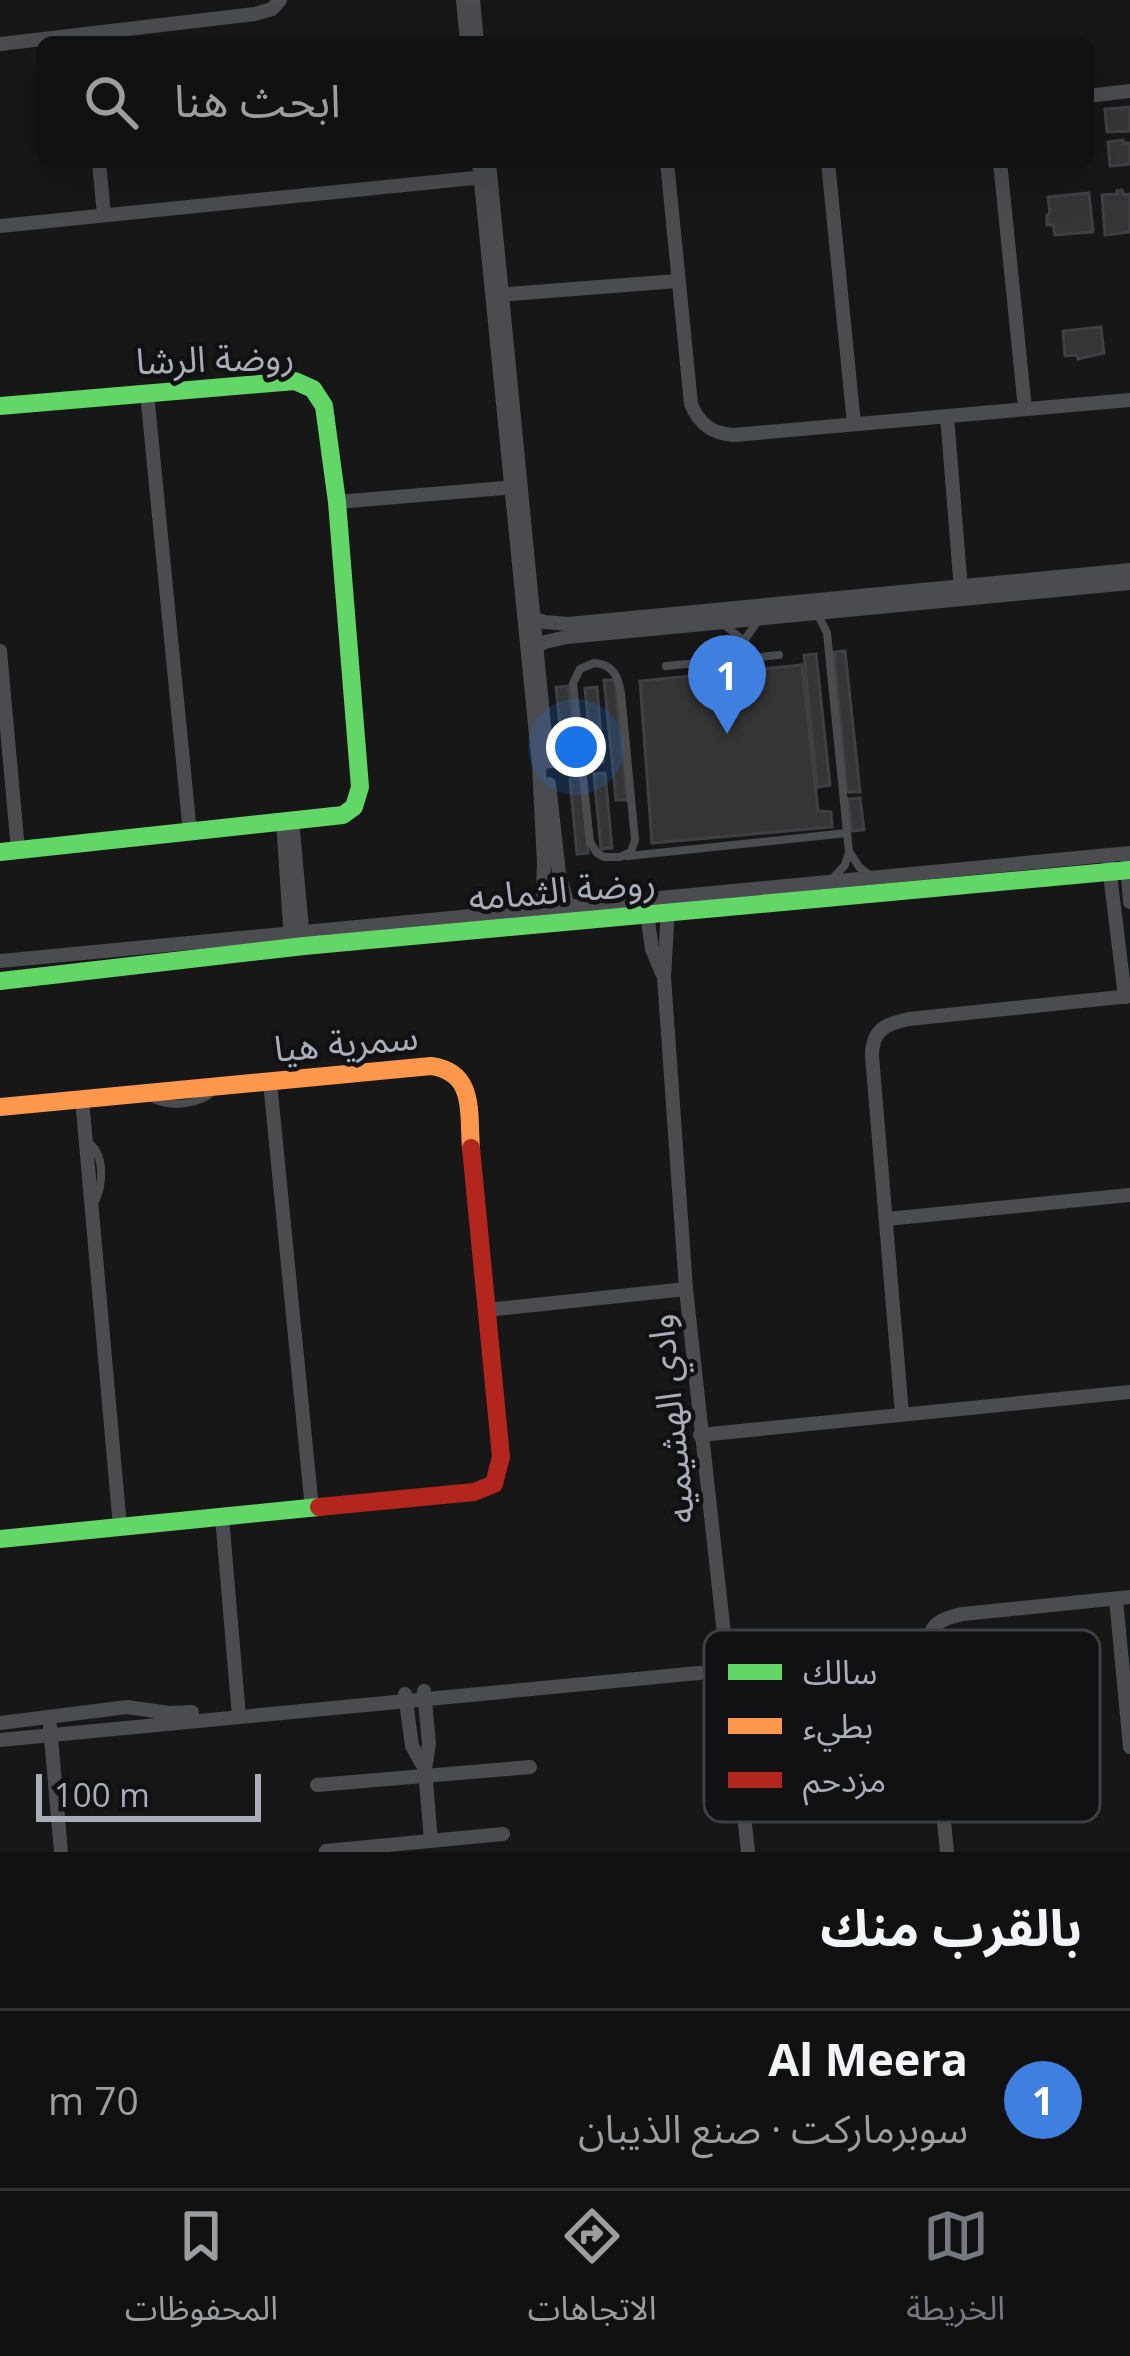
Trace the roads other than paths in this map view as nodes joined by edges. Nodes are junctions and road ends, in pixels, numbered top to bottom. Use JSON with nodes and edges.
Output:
{"nodes":[{"id":1,"x":280,"y":0,"type":"edge"},
{"id":2,"x":463,"y":0,"type":"edge"},
{"id":3,"x":472,"y":0,"type":"edge"},
{"id":4,"x":102,"y":36,"type":"edge"},
{"id":5,"x":466,"y":36,"type":"edge"},
{"id":6,"x":476,"y":36,"type":"edge"},
{"id":7,"x":36,"y":42,"type":"edge"},
{"id":8,"x":0,"y":44,"type":"edge"},
{"id":9,"x":1130,"y":92,"type":"edge"},
{"id":10,"x":1094,"y":95,"type":"edge"},
{"id":11,"x":100,"y":168,"type":"edge"},
{"id":12,"x":668,"y":168,"type":"edge"},
{"id":13,"x":829,"y":168,"type":"edge"},
{"id":14,"x":1001,"y":168,"type":"edge"},
{"id":15,"x":484,"y":169,"type":"edge"},
{"id":16,"x":104,"y":211,"type":"junction"},
{"id":17,"x":0,"y":221,"type":"edge"},
{"id":18,"x":677,"y":281,"type":"junction"},
{"id":19,"x":497,"y":295,"type":"junction"},
{"id":20,"x":147,"y":393,"type":"junction"},
{"id":21,"x":1130,"y":400,"type":"edge"},
{"id":22,"x":0,"y":406,"type":"edge"},
{"id":23,"x":1025,"y":409,"type":"junction"},
{"id":24,"x":946,"y":416,"type":"junction"},
{"id":25,"x":854,"y":424,"type":"junction"},
{"id":26,"x":516,"y":487,"type":"junction"},
{"id":27,"x":337,"y":502,"type":"junction"},
{"id":28,"x":1130,"y":570,"type":"edge"},
{"id":29,"x":1130,"y":583,"type":"edge"},
{"id":30,"x":962,"y":592,"type":"junction"},
{"id":31,"x":837,"y":609,"type":"junction"},
{"id":32,"x":812,"y":612,"type":"junction"},
{"id":33,"x":763,"y":617,"type":"junction"},
{"id":34,"x":529,"y":618,"type":"junction"},
{"id":35,"x":718,"y":621,"type":"junction"},
{"id":36,"x":827,"y":633,"type":"junction"},
{"id":37,"x":744,"y":641,"type":"junction"},
{"id":38,"x":531,"y":650,"type":"junction"},
{"id":39,"x":0,"y":651,"type":"edge"},
{"id":40,"x":779,"y":655,"type":"dead end"},
{"id":41,"x":745,"y":658,"type":"junction"},
{"id":42,"x":666,"y":666,"type":"dead end"},
{"id":43,"x":580,"y":762,"type":"junction"},
{"id":44,"x":543,"y":765,"type":"junction"},
{"id":45,"x":288,"y":820,"type":"junction"},
{"id":46,"x":190,"y":832,"type":"junction"},
{"id":47,"x":847,"y":833,"type":"junction"},
{"id":48,"x":9,"y":851,"type":"edge"},
{"id":49,"x":849,"y":852,"type":"junction"},
{"id":50,"x":626,"y":856,"type":"junction"},
{"id":51,"x":1122,"y":862,"type":"edge"},
{"id":52,"x":871,"y":876,"type":"junction"},
{"id":53,"x":830,"y":880,"type":"junction"},
{"id":54,"x":1130,"y":902,"type":"edge"},
{"id":55,"x":668,"y":905,"type":"junction"},
{"id":56,"x":646,"y":907,"type":"junction"},
{"id":57,"x":570,"y":913,"type":"junction"},
{"id":58,"x":542,"y":916,"type":"junction"},
{"id":59,"x":297,"y":940,"type":"junction"},
{"id":60,"x":0,"y":962,"type":"edge"},
{"id":61,"x":664,"y":977,"type":"junction"},
{"id":62,"x":0,"y":981,"type":"edge"},
{"id":63,"x":1127,"y":997,"type":"edge"},
{"id":64,"x":270,"y":1082,"type":"junction"},
{"id":65,"x":82,"y":1099,"type":"junction"},
{"id":66,"x":0,"y":1107,"type":"edge"},
{"id":67,"x":1130,"y":1195,"type":"edge"},
{"id":68,"x":886,"y":1219,"type":"junction"},
{"id":69,"x":686,"y":1289,"type":"junction"},
{"id":70,"x":486,"y":1310,"type":"junction"},
{"id":71,"x":1130,"y":1392,"type":"edge"},
{"id":72,"x":902,"y":1414,"type":"junction"},
{"id":73,"x":700,"y":1436,"type":"junction"},
{"id":74,"x":312,"y":1509,"type":"junction"},
{"id":75,"x":222,"y":1517,"type":"junction"},
{"id":76,"x":120,"y":1527,"type":"junction"},
{"id":77,"x":0,"y":1539,"type":"edge"},
{"id":78,"x":1123,"y":1598,"type":"edge"},
{"id":79,"x":725,"y":1630,"type":"edge"},
{"id":80,"x":932,"y":1630,"type":"edge"},
{"id":81,"x":704,"y":1667,"type":"edge"},
{"id":82,"x":424,"y":1694,"type":"junction"},
{"id":83,"x":405,"y":1696,"type":"junction"},
{"id":84,"x":239,"y":1712,"type":"junction"},
{"id":85,"x":49,"y":1716,"type":"junction"},
{"id":86,"x":0,"y":1723,"type":"edge"},
{"id":87,"x":50,"y":1735,"type":"junction"},
{"id":88,"x":0,"y":1740,"type":"edge"},
{"id":89,"x":1130,"y":1748,"type":"edge"},
{"id":90,"x":530,"y":1767,"type":"dead end"},
{"id":91,"x":425,"y":1772,"type":"junction"},
{"id":92,"x":316,"y":1785,"type":"dead end"},
{"id":93,"x":745,"y":1822,"type":"edge"},
{"id":94,"x":944,"y":1822,"type":"edge"},
{"id":95,"x":503,"y":1834,"type":"dead end"},
{"id":96,"x":431,"y":1841,"type":"junction"},
{"id":97,"x":326,"y":1851,"type":"edge"},
{"id":98,"x":61,"y":1852,"type":"edge"},
{"id":99,"x":748,"y":1852,"type":"edge"},
{"id":100,"x":947,"y":1852,"type":"edge"}],
"edges":[{"from":1,"to":4,"type":"street"},
{"from":2,"to":5,"type":"street"},
{"from":3,"to":6,"type":"street"},
{"from":7,"to":8,"type":"street"},
{"from":9,"to":10,"type":"street"},
{"from":11,"to":16,"type":"street"},
{"from":12,"to":18,"type":"street"},
{"from":13,"to":25,"type":"street"},
{"from":14,"to":23,"type":"street"},
{"from":15,"to":16,"type":"street"},
{"from":15,"to":19,"type":"street"},
{"from":16,"to":17,"type":"street"},
{"from":18,"to":19,"type":"street"},
{"from":18,"to":25,"type":"street"},
{"from":19,"to":26,"type":"street"},
{"from":20,"to":22,"type":"street","name":"روضة الرشا"},
{"from":20,"to":27,"type":"street","name":"روضة الرشا"},
{"from":20,"to":46,"type":"street"},
{"from":21,"to":23,"type":"street"},
{"from":23,"to":24,"type":"street"},
{"from":24,"to":25,"type":"street"},
{"from":24,"to":30,"type":"street"},
{"from":26,"to":27,"type":"street"},
{"from":26,"to":34,"type":"street"},
{"from":27,"to":45,"type":"street","name":"روضة الرشا"},
{"from":28,"to":30,"type":"street"},
{"from":29,"to":30,"type":"street"},
{"from":30,"to":31,"type":"street"},
{"from":30,"to":34,"type":"street"},
{"from":31,"to":32,"type":"street"},
{"from":31,"to":36,"type":"lane"},
{"from":32,"to":33,"type":"street"},
{"from":32,"to":36,"type":"lane"},
{"from":33,"to":35,"type":"street"},
{"from":33,"to":37,"type":"lane"},
{"from":34,"to":38,"type":"street"},
{"from":35,"to":37,"type":"lane"},
{"from":35,"to":38,"type":"street"},
{"from":36,"to":47,"type":"lane"},
{"from":37,"to":41,"type":"lane"},
{"from":38,"to":44,"type":"street"},
{"from":39,"to":48,"type":"street"},
{"from":40,"to":41,"type":"lane"},
{"from":41,"to":42,"type":"lane"},
{"from":43,"to":44,"type":"lane"},
{"from":43,"to":50,"type":"lane"},
{"from":43,"to":50,"type":"lane"},
{"from":44,"to":57,"type":"street"},
{"from":44,"to":58,"type":"street"},
{"from":45,"to":46,"type":"street","name":"روضة الرشا"},
{"from":45,"to":59,"type":"street"},
{"from":46,"to":48,"type":"street","name":"روضة الرشا"},
{"from":47,"to":49,"type":"lane"},
{"from":47,"to":50,"type":"lane"},
{"from":49,"to":52,"type":"lane"},
{"from":49,"to":53,"type":"lane"},
{"from":51,"to":52,"type":"street","name":"روضة الثمامه"},
{"from":51,"to":54,"type":"street"},
{"from":51,"to":55,"type":"street","name":"روضة الثمامه"},
{"from":51,"to":63,"type":"street"},
{"from":52,"to":53,"type":"street","name":"روضة الثمامه"},
{"from":53,"to":55,"type":"street","name":"روضة الثمامه"},
{"from":55,"to":56,"type":"street","name":"روضة الثمامه"},
{"from":55,"to":61,"type":"street","name":"وادي الهشيميه"},
{"from":56,"to":57,"type":"street","name":"روضة الثمامه"},
{"from":56,"to":61,"type":"street","name":"وادي الهشيميه"},
{"from":57,"to":58,"type":"street","name":"روضة الثمامه"},
{"from":58,"to":59,"type":"street","name":"روضة الثمامه"},
{"from":59,"to":60,"type":"street","name":"روضة الثمامه"},
{"from":59,"to":62,"type":"street","name":"روضة الثمامه"},
{"from":61,"to":69,"type":"street","name":"وادي الهشيميه"},
{"from":63,"to":68,"type":"street"},
{"from":64,"to":65,"type":"street","name":"سمرية هيا"},
{"from":64,"to":70,"type":"street","name":"سمرية هيا"},
{"from":64,"to":74,"type":"street"},
{"from":65,"to":66,"type":"street","name":"سمرية هيا"},
{"from":65,"to":76,"type":"street"},
{"from":67,"to":68,"type":"street"},
{"from":68,"to":72,"type":"street"},
{"from":69,"to":70,"type":"street"},
{"from":69,"to":73,"type":"street","name":"وادي الهشيميه"},
{"from":70,"to":74,"type":"street","name":"سمرية هيا"},
{"from":71,"to":72,"type":"street"},
{"from":72,"to":73,"type":"street"},
{"from":73,"to":79,"type":"street","name":"وادي الهشيميه"},
{"from":74,"to":75,"type":"street","name":"سمرية هيا"},
{"from":75,"to":76,"type":"street","name":"سمرية هيا"},
{"from":75,"to":84,"type":"street"},
{"from":76,"to":77,"type":"street","name":"سمرية هيا"},
{"from":78,"to":80,"type":"street"},
{"from":78,"to":89,"type":"street"},
{"from":81,"to":82,"type":"street"},
{"from":82,"to":83,"type":"street"},
{"from":82,"to":91,"type":"street"},
{"from":83,"to":84,"type":"street"},
{"from":83,"to":91,"type":"street"},
{"from":84,"to":85,"type":"street"},
{"from":84,"to":87,"type":"street"},
{"from":85,"to":86,"type":"street"},
{"from":85,"to":87,"type":"street"},
{"from":87,"to":88,"type":"street"},
{"from":87,"to":98,"type":"street"},
{"from":90,"to":91,"type":"street"},
{"from":91,"to":92,"type":"street"},
{"from":91,"to":96,"type":"street"},
{"from":93,"to":99,"type":"street","name":"وادي الهشيميه"},
{"from":94,"to":100,"type":"street"},
{"from":95,"to":96,"type":"street"},
{"from":96,"to":97,"type":"street"}]}
